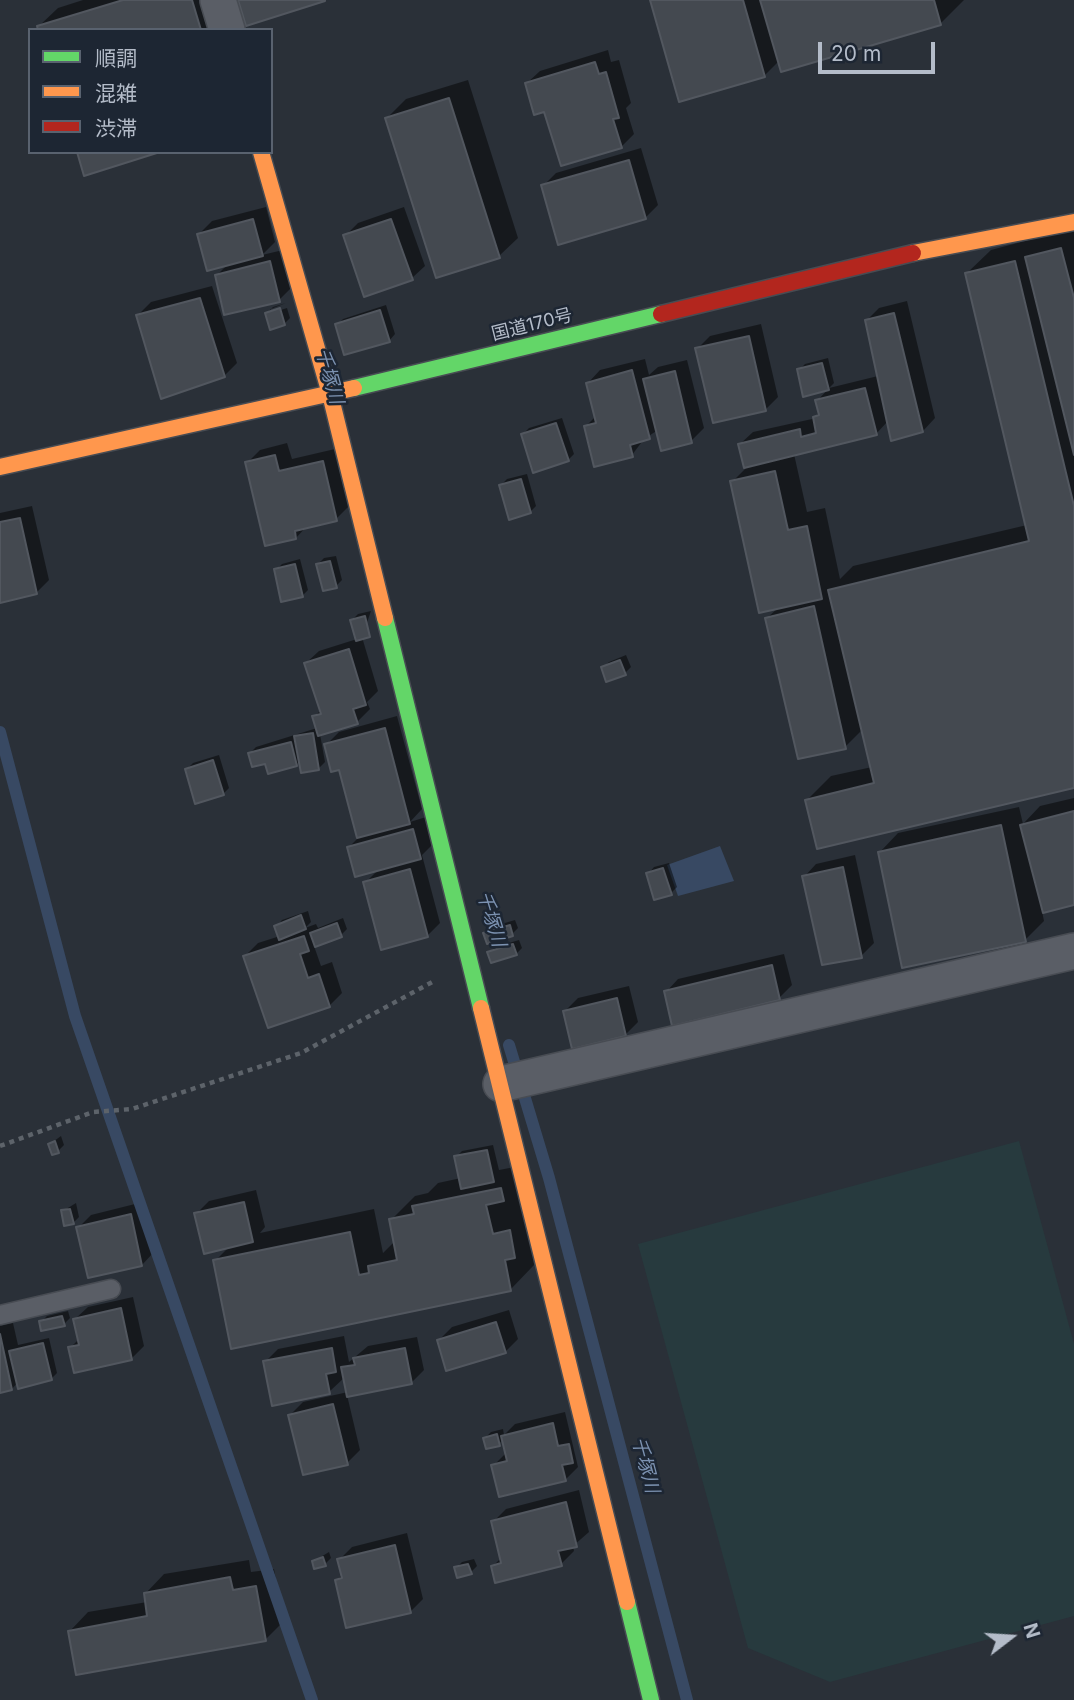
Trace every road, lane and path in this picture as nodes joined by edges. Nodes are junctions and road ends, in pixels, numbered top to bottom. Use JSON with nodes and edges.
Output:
{"nodes":[{"id":1,"x":218,"y":0,"type":"edge"},
{"id":2,"x":225,"y":28,"type":"edge"},
{"id":3,"x":262,"y":154,"type":"edge"},
{"id":4,"x":1074,"y":222,"type":"edge"},
{"id":5,"x":330,"y":394,"type":"junction"},
{"id":6,"x":0,"y":467,"type":"edge"},
{"id":7,"x":1074,"y":951,"type":"edge"},
{"id":8,"x":467,"y":963,"type":"junction"},
{"id":9,"x":501,"y":1084,"type":"junction"},
{"id":10,"x":0,"y":1146,"type":"edge"},
{"id":11,"x":111,"y":1289,"type":"dead end"},
{"id":12,"x":0,"y":1315,"type":"edge"},
{"id":13,"x":650,"y":1700,"type":"edge"}],
"edges":[{"from":1,"to":2,"type":"street"},
{"from":3,"to":5,"type":"main road"},
{"from":4,"to":5,"type":"main road","name":"国道170号"},
{"from":5,"to":6,"type":"main road","name":"国道170号"},
{"from":5,"to":8,"type":"main road"},
{"from":7,"to":9,"type":"street"},
{"from":8,"to":9,"type":"main road"},
{"from":8,"to":10,"type":"path"},
{"from":9,"to":13,"type":"main road"},
{"from":11,"to":12,"type":"lane"}]}
